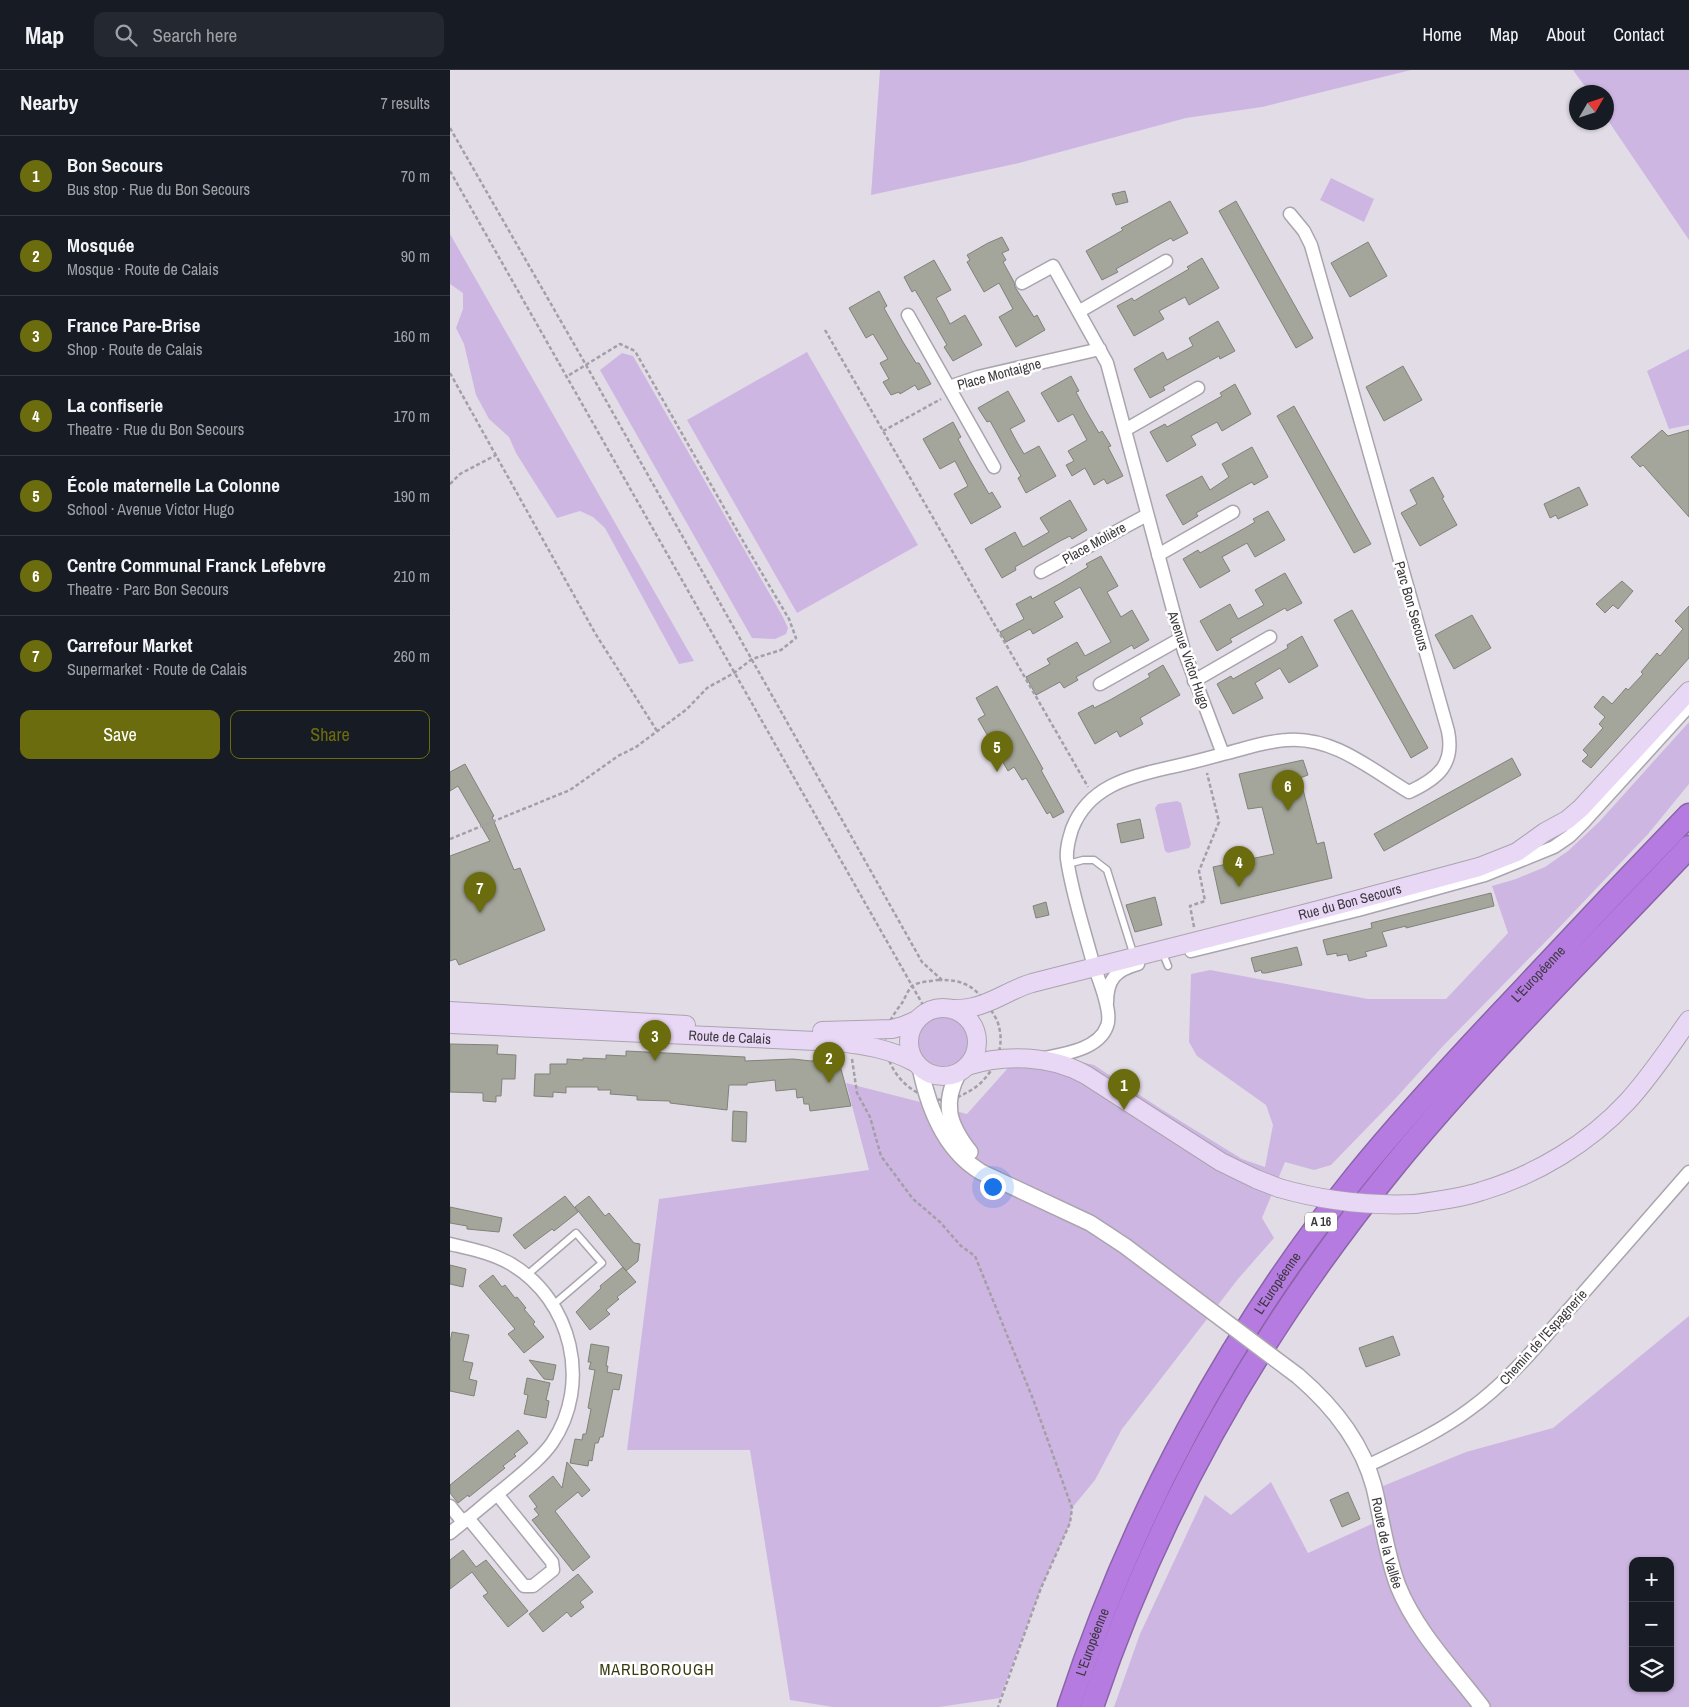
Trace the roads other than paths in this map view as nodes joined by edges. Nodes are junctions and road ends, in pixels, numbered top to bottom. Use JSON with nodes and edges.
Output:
{"nodes":[{"id":1,"x":1290,"y":214,"type":"dead end"},
{"id":2,"x":1166,"y":261,"type":"dead end"},
{"id":3,"x":1022,"y":283,"type":"dead end"},
{"id":4,"x":1080,"y":311,"type":"junction"},
{"id":5,"x":908,"y":315,"type":"dead end"},
{"id":6,"x":1100,"y":349,"type":"junction"},
{"id":7,"x":1198,"y":388,"type":"dead end"},
{"id":8,"x":951,"y":390,"type":"junction"},
{"id":9,"x":1125,"y":430,"type":"junction"},
{"id":10,"x":994,"y":467,"type":"dead end"},
{"id":11,"x":1234,"y":512,"type":"dead end"},
{"id":12,"x":1147,"y":514,"type":"junction"},
{"id":13,"x":1158,"y":555,"type":"junction"},
{"id":14,"x":1041,"y":572,"type":"dead end"},
{"id":15,"x":1270,"y":637,"type":"dead end"},
{"id":16,"x":1180,"y":639,"type":"junction"},
{"id":17,"x":1194,"y":681,"type":"junction"},
{"id":18,"x":1100,"y":684,"type":"dead end"},
{"id":19,"x":1689,"y":691,"type":"edge"},
{"id":20,"x":1689,"y":706,"type":"edge"},
{"id":21,"x":1223,"y":754,"type":"junction"},
{"id":22,"x":1689,"y":815,"type":"edge"},
{"id":23,"x":1555,"y":837,"type":"junction"},
{"id":24,"x":1689,"y":847,"type":"edge"},
{"id":25,"x":1068,"y":864,"type":"junction"},
{"id":26,"x":1165,"y":958,"type":"junction"},
{"id":27,"x":1135,"y":961,"type":"junction"},
{"id":28,"x":1095,"y":968,"type":"junction"},
{"id":29,"x":1107,"y":1008,"type":"junction"},
{"id":30,"x":953,"y":1010,"type":"junction"},
{"id":31,"x":450,"y":1011,"type":"edge"},
{"id":32,"x":922,"y":1016,"type":"junction"},
{"id":33,"x":1689,"y":1020,"type":"edge"},
{"id":34,"x":450,"y":1024,"type":"edge"},
{"id":35,"x":1031,"y":1060,"type":"junction"},
{"id":36,"x":918,"y":1065,"type":"junction"},
{"id":37,"x":963,"y":1069,"type":"junction"},
{"id":38,"x":1689,"y":1172,"type":"edge"},
{"id":39,"x":1016,"y":1187,"type":"junction"},
{"id":40,"x":450,"y":1244,"type":"edge"},
{"id":41,"x":527,"y":1275,"type":"junction"},
{"id":42,"x":553,"y":1305,"type":"junction"},
{"id":43,"x":1367,"y":1466,"type":"junction"},
{"id":44,"x":497,"y":1494,"type":"junction"},
{"id":45,"x":450,"y":1506,"type":"edge"},
{"id":46,"x":465,"y":1520,"type":"junction"},
{"id":47,"x":450,"y":1533,"type":"edge"},
{"id":48,"x":1068,"y":1707,"type":"edge"},
{"id":49,"x":1092,"y":1707,"type":"edge"},
{"id":50,"x":1482,"y":1707,"type":"edge"}],
"edges":[{"from":1,"to":21,"type":"street","name":"Parc Bon Secours"},
{"from":2,"to":4,"type":"street"},
{"from":3,"to":4,"type":"street","name":"Avenue Victor Hugo"},
{"from":4,"to":6,"type":"street","name":"Avenue Victor Hugo"},
{"from":5,"to":8,"type":"street","name":"Place Montaigne"},
{"from":6,"to":8,"type":"street","name":"Place Montaigne"},
{"from":6,"to":9,"type":"street","name":"Avenue Victor Hugo"},
{"from":7,"to":9,"type":"street"},
{"from":8,"to":10,"type":"street"},
{"from":9,"to":12,"type":"street","name":"Avenue Victor Hugo"},
{"from":11,"to":13,"type":"street"},
{"from":12,"to":13,"type":"street","name":"Avenue Victor Hugo"},
{"from":12,"to":14,"type":"street","name":"Place Molière"},
{"from":13,"to":16,"type":"street","name":"Avenue Victor Hugo"},
{"from":15,"to":17,"type":"street"},
{"from":16,"to":17,"type":"street","name":"Avenue Victor Hugo"},
{"from":16,"to":18,"type":"street"},
{"from":17,"to":21,"type":"street","name":"Avenue Victor Hugo"},
{"from":19,"to":23,"type":"main road","name":"Rue du Bon Secours"},
{"from":20,"to":23,"type":"street","name":"Rue du Bon Secours"},
{"from":21,"to":25,"type":"street"},
{"from":22,"to":48,"type":"highway","name":"L'Européenne","number":"A 16"},
{"from":23,"to":26,"type":"street","name":"Rue du Bon Secours"},
{"from":23,"to":26,"type":"main road","name":"Rue du Bon Secours"},
{"from":24,"to":49,"type":"highway","name":"L'Européenne","number":"A 16"},
{"from":25,"to":27,"type":"lane"},
{"from":25,"to":28,"type":"street"},
{"from":26,"to":27,"type":"main road","name":"Rue du Bon Secours"},
{"from":27,"to":28,"type":"main road","name":"Rue du Bon Secours"},
{"from":27,"to":29,"type":"street","name":"Rue du Bon Secours"},
{"from":28,"to":29,"type":"street"},
{"from":28,"to":30,"type":"main road","name":"Rue du Bon Secours"},
{"from":29,"to":35,"type":"street","name":"Rue du Bon Secours"},
{"from":30,"to":32,"type":"main road"},
{"from":30,"to":37,"type":"main road"},
{"from":31,"to":32,"type":"main road","name":"Route de Calais"},
{"from":32,"to":36,"type":"main road"},
{"from":33,"to":35,"type":"main road","bridge":true},
{"from":34,"to":36,"type":"main road","name":"Route de Calais"},
{"from":35,"to":37,"type":"main road"},
{"from":36,"to":37,"type":"main road"},
{"from":36,"to":39,"type":"street"},
{"from":37,"to":39,"type":"street"},
{"from":38,"to":43,"type":"street","name":"Chemin de l'Espagnerie"},
{"from":39,"to":43,"type":"street","name":"Route de la Vallée","bridge":true},
{"from":40,"to":41,"type":"street"},
{"from":41,"to":42,"type":"street"},
{"from":41,"to":42,"type":"lane"},
{"from":42,"to":44,"type":"street"},
{"from":43,"to":50,"type":"street","name":"Route de la Vallée"},
{"from":44,"to":46,"type":"street"},
{"from":44,"to":46,"type":"street"},
{"from":45,"to":46,"type":"street"},
{"from":46,"to":47,"type":"street"}]}
